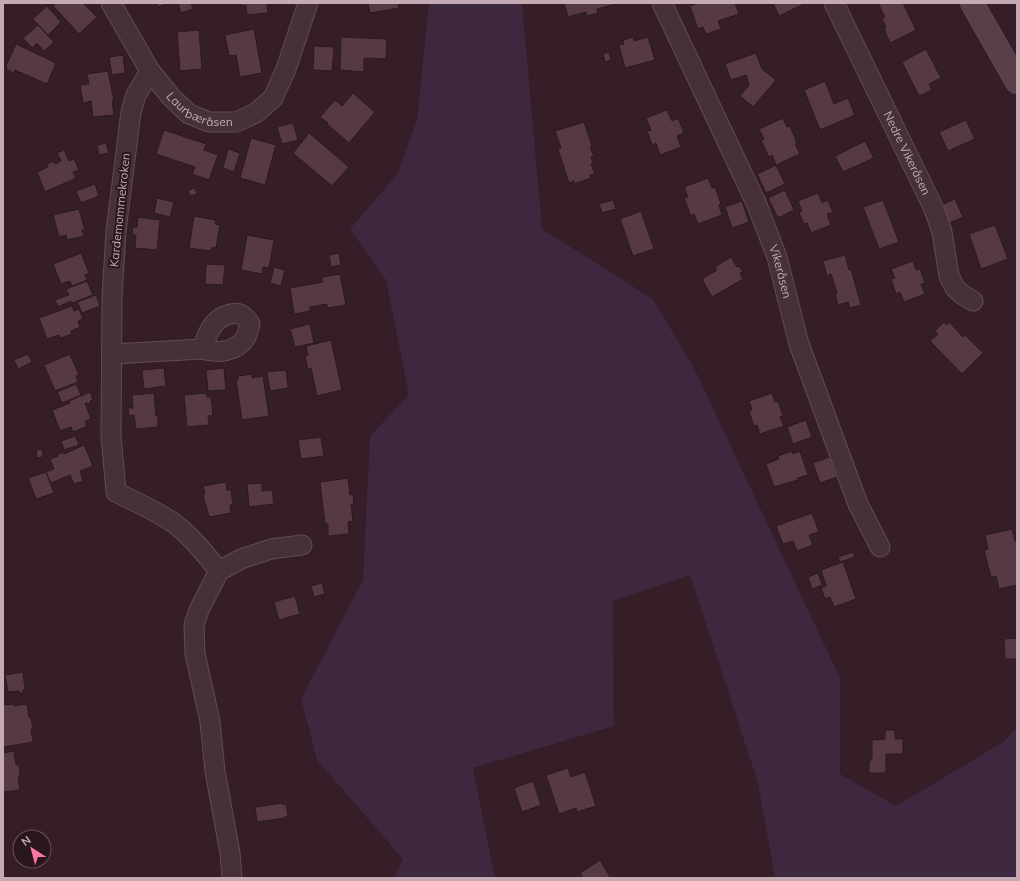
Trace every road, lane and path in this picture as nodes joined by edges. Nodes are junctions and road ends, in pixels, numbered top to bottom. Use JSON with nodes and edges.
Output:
{"nodes":[{"id":1,"x":111,"y":3,"type":"edge"},
{"id":2,"x":308,"y":3,"type":"edge"},
{"id":3,"x":662,"y":3,"type":"edge"},
{"id":4,"x":834,"y":3,"type":"edge"},
{"id":5,"x":972,"y":3,"type":"edge"},
{"id":6,"x":150,"y":71,"type":"junction"},
{"id":7,"x":1017,"y":82,"type":"edge"},
{"id":8,"x":974,"y":301,"type":"dead end"},
{"id":9,"x":202,"y":349,"type":"dead end"},
{"id":10,"x":113,"y":354,"type":"junction"},
{"id":11,"x":302,"y":545,"type":"dead end"},
{"id":12,"x":880,"y":547,"type":"dead end"},
{"id":13,"x":219,"y":571,"type":"junction"},
{"id":14,"x":232,"y":878,"type":"edge"}],
"edges":[{"from":1,"to":6,"type":"street","name":"Laurbæråsen"},
{"from":2,"to":6,"type":"street","name":"Laurbæråsen"},
{"from":3,"to":12,"type":"street","name":"Vikeråsen"},
{"from":4,"to":8,"type":"street","name":"Nedre Vikeråsen"},
{"from":5,"to":7,"type":"main road"},
{"from":6,"to":10,"type":"street","name":"Kardemommekroken"},
{"from":9,"to":10,"type":"street"},
{"from":10,"to":13,"type":"street","name":"Kardemommekroken"},
{"from":11,"to":13,"type":"street"},
{"from":13,"to":14,"type":"street"}]}
